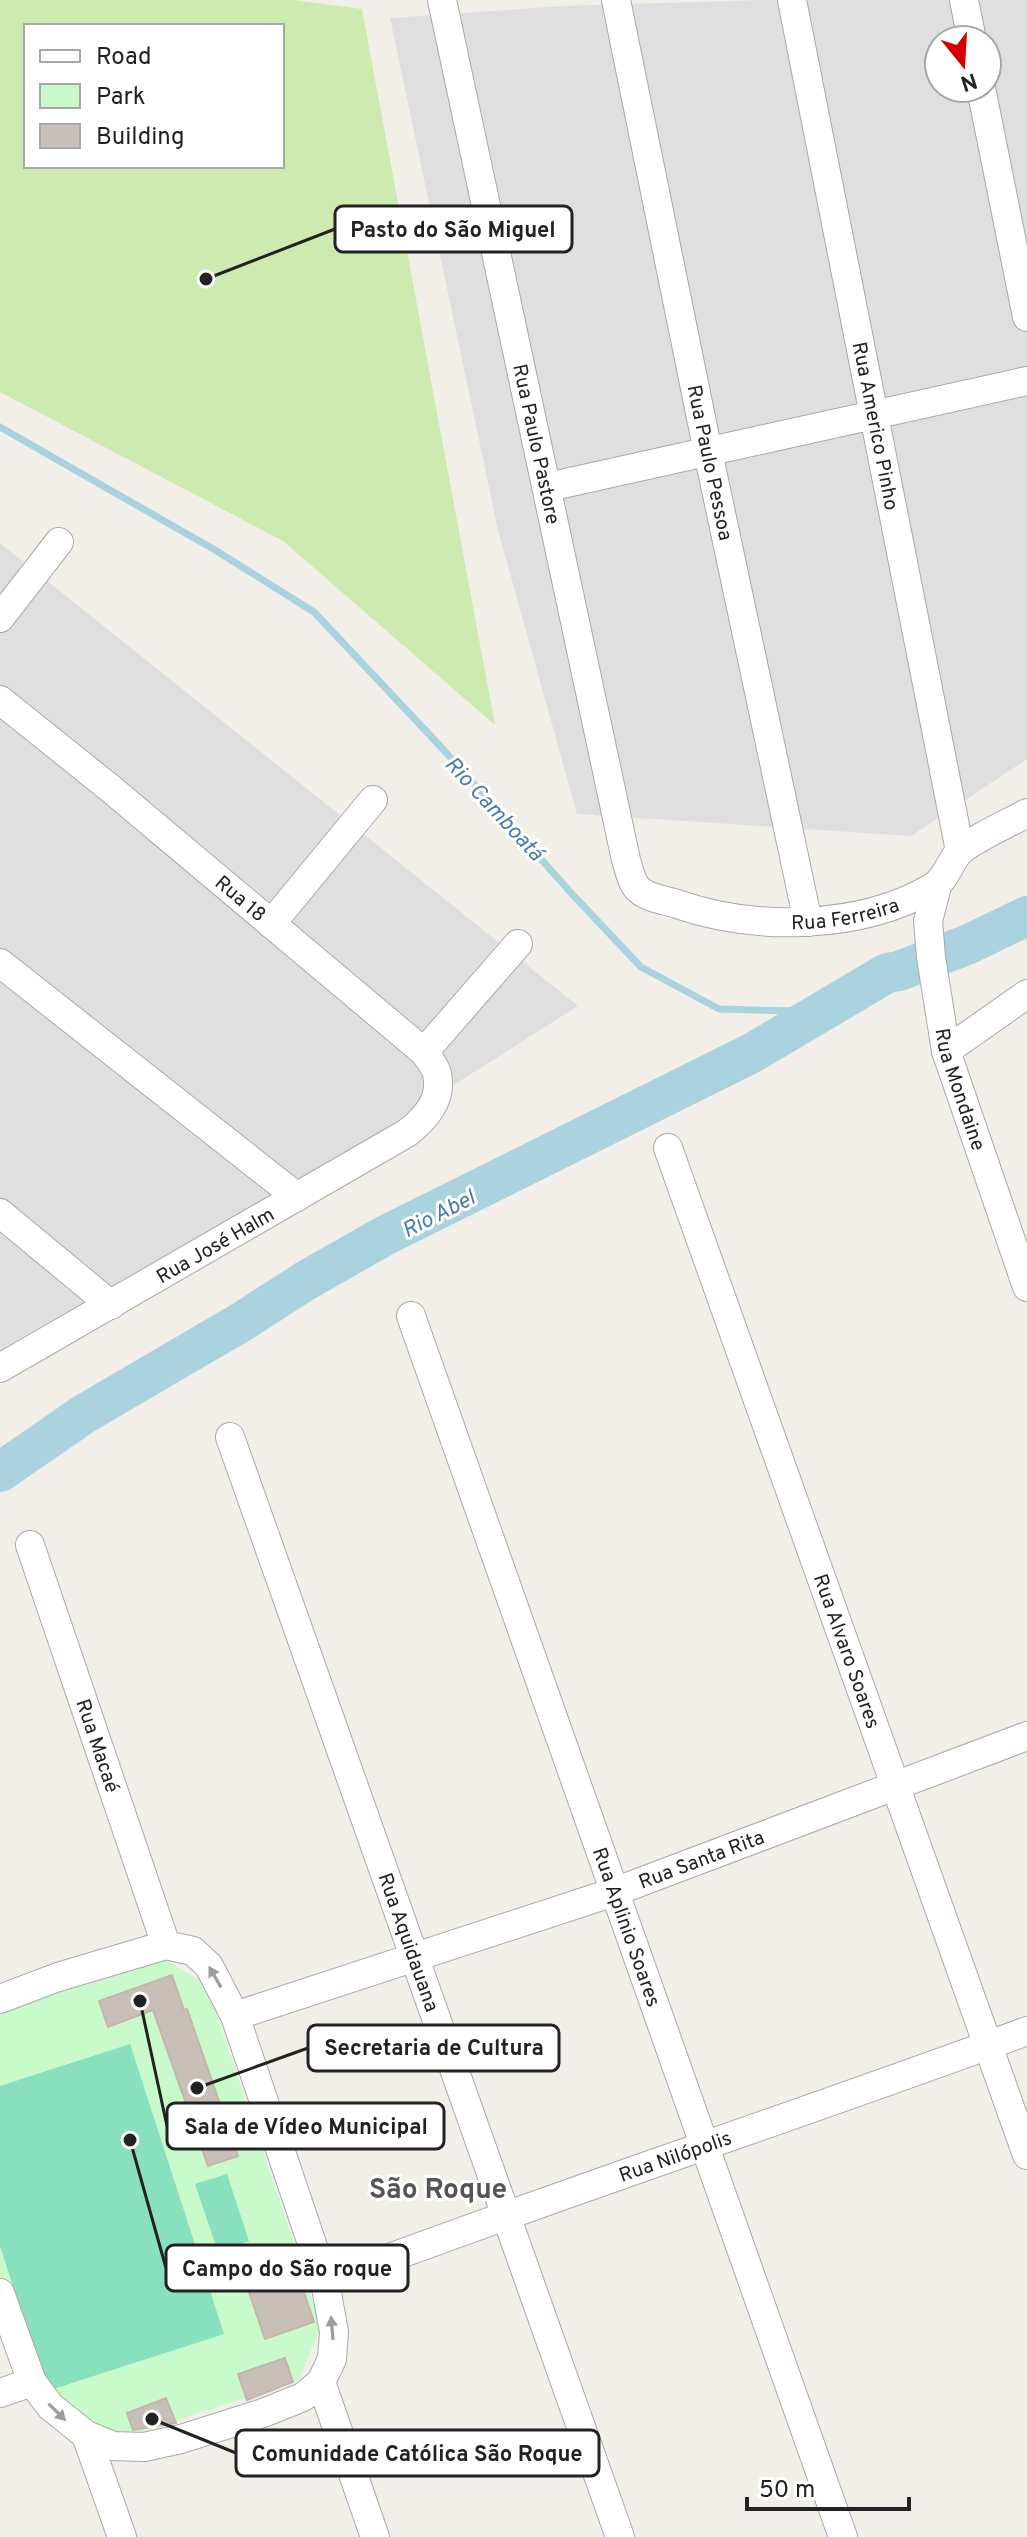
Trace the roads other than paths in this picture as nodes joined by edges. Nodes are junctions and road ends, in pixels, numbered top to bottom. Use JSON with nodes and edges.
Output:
{"nodes":[{"id":1,"x":442,"y":0,"type":"edge"},
{"id":2,"x":616,"y":0,"type":"edge"},
{"id":3,"x":792,"y":0,"type":"edge"},
{"id":4,"x":964,"y":0,"type":"edge"},
{"id":5,"x":969,"y":24,"type":"edge"},
{"id":6,"x":984,"y":104,"type":"edge"},
{"id":7,"x":1027,"y":317,"type":"edge"},
{"id":8,"x":1027,"y":381,"type":"edge"},
{"id":9,"x":876,"y":414,"type":"junction"},
{"id":10,"x":708,"y":452,"type":"junction"},
{"id":11,"x":548,"y":487,"type":"junction"},
{"id":12,"x":59,"y":542,"type":"dead end"},
{"id":13,"x":0,"y":618,"type":"edge"},
{"id":14,"x":0,"y":700,"type":"edge"},
{"id":15,"x":373,"y":800,"type":"dead end"},
{"id":16,"x":1027,"y":813,"type":"edge"},
{"id":17,"x":960,"y":851,"type":"junction"},
{"id":18,"x":635,"y":886,"type":"joint"},
{"id":19,"x":937,"y":886,"type":"junction"},
{"id":20,"x":808,"y":922,"type":"junction"},
{"id":21,"x":271,"y":924,"type":"junction"},
{"id":22,"x":518,"y":944,"type":"dead end"},
{"id":23,"x":0,"y":963,"type":"edge"},
{"id":24,"x":1027,"y":994,"type":"edge"},
{"id":25,"x":946,"y":1051,"type":"junction"},
{"id":26,"x":424,"y":1052,"type":"junction"},
{"id":27,"x":668,"y":1148,"type":"dead end"},
{"id":28,"x":297,"y":1197,"type":"junction"},
{"id":29,"x":0,"y":1213,"type":"edge"},
{"id":30,"x":1027,"y":1287,"type":"edge"},
{"id":31,"x":111,"y":1305,"type":"junction"},
{"id":32,"x":411,"y":1316,"type":"dead end"},
{"id":33,"x":0,"y":1368,"type":"edge"},
{"id":34,"x":230,"y":1437,"type":"dead end"},
{"id":35,"x":30,"y":1545,"type":"dead end"},
{"id":36,"x":1027,"y":1736,"type":"edge"},
{"id":37,"x":895,"y":1787,"type":"junction"},
{"id":38,"x":614,"y":1892,"type":"junction"},
{"id":39,"x":166,"y":1945,"type":"junction"},
{"id":40,"x":415,"y":1957,"type":"junction"},
{"id":41,"x":0,"y":1999,"type":"edge"},
{"id":42,"x":235,"y":2016,"type":"junction"},
{"id":43,"x":1027,"y":2031,"type":"edge"},
{"id":44,"x":989,"y":2045,"type":"junction"},
{"id":45,"x":703,"y":2147,"type":"junction"},
{"id":46,"x":1027,"y":2155,"type":"edge"},
{"id":47,"x":505,"y":2214,"type":"junction"},
{"id":48,"x":325,"y":2282,"type":"junction"},
{"id":49,"x":0,"y":2293,"type":"edge"},
{"id":50,"x":32,"y":2382,"type":"junction"},
{"id":51,"x":321,"y":2382,"type":"junction"},
{"id":52,"x":0,"y":2393,"type":"edge"},
{"id":53,"x":86,"y":2435,"type":"junction"},
{"id":54,"x":122,"y":2537,"type":"edge"},
{"id":55,"x":375,"y":2537,"type":"edge"},
{"id":56,"x":620,"y":2537,"type":"edge"},
{"id":57,"x":843,"y":2537,"type":"edge"}],
"edges":[{"from":1,"to":11,"type":"street","name":"Rua Paulo Pastore"},
{"from":2,"to":10,"type":"street","name":"Rua Paulo Pessoa"},
{"from":3,"to":9,"type":"street","name":"Rua Americo Pinho"},
{"from":4,"to":5,"type":"street"},
{"from":6,"to":7,"type":"street"},
{"from":8,"to":9,"type":"street"},
{"from":9,"to":10,"type":"street"},
{"from":9,"to":17,"type":"street","name":"Rua Americo Pinho"},
{"from":10,"to":11,"type":"street"},
{"from":10,"to":20,"type":"street","name":"Rua Paulo Pessoa"},
{"from":11,"to":18,"type":"street","name":"Rua Paulo Pastore"},
{"from":12,"to":13,"type":"street"},
{"from":14,"to":21,"type":"street","name":"Rua 18"},
{"from":15,"to":21,"type":"street"},
{"from":16,"to":17,"type":"street"},
{"from":17,"to":19,"type":"street"},
{"from":18,"to":20,"type":"street","name":"Rua Ferreira"},
{"from":19,"to":20,"type":"street","name":"Rua Ferreira"},
{"from":19,"to":25,"type":"street","name":"Rua Mondaine"},
{"from":21,"to":26,"type":"street","name":"Rua 18"},
{"from":22,"to":26,"type":"street"},
{"from":23,"to":28,"type":"street"},
{"from":24,"to":25,"type":"street"},
{"from":25,"to":30,"type":"street","name":"Rua Mondaine"},
{"from":26,"to":28,"type":"street","name":"Rua José Halm"},
{"from":27,"to":37,"type":"street","name":"Rua Alvaro Soares"},
{"from":28,"to":31,"type":"street","name":"Rua José Halm"},
{"from":29,"to":31,"type":"street"},
{"from":31,"to":33,"type":"street","name":"Rua José Halm"},
{"from":32,"to":38,"type":"street","name":"Rua Aplinio Soares"},
{"from":34,"to":40,"type":"street","name":"Rua Aquidauana"},
{"from":35,"to":39,"type":"street","name":"Rua Macaé"},
{"from":36,"to":37,"type":"street","name":"Rua Santa Rita"},
{"from":37,"to":38,"type":"street","name":"Rua Santa Rita"},
{"from":37,"to":44,"type":"street","name":"Rua Alvaro Soares"},
{"from":38,"to":40,"type":"street","name":"Rua Santa Rita"},
{"from":38,"to":45,"type":"street","name":"Rua Aplinio Soares"},
{"from":39,"to":41,"type":"street"},
{"from":42,"to":39,"type":"street","one_way":true},
{"from":40,"to":42,"type":"street","name":"Rua Santa Rita"},
{"from":40,"to":47,"type":"street","name":"Rua Aquidauana"},
{"from":42,"to":48,"type":"street"},
{"from":43,"to":44,"type":"street","name":"Rua Nilópolis"},
{"from":44,"to":45,"type":"street","name":"Rua Nilópolis"},
{"from":44,"to":46,"type":"street","name":"Rua Alvaro Soares"},
{"from":45,"to":47,"type":"street","name":"Rua Nilópolis"},
{"from":45,"to":57,"type":"street","name":"Rua Aplinio Soares"},
{"from":47,"to":48,"type":"street","name":"Rua Nilópolis"},
{"from":47,"to":56,"type":"street","name":"Rua Aquidauana"},
{"from":51,"to":48,"type":"street","one_way":true},
{"from":49,"to":50,"type":"street"},
{"from":50,"to":52,"type":"street"},
{"from":50,"to":53,"type":"street","one_way":true},
{"from":51,"to":53,"type":"street"},
{"from":51,"to":55,"type":"street"},
{"from":53,"to":54,"type":"street"}]}
